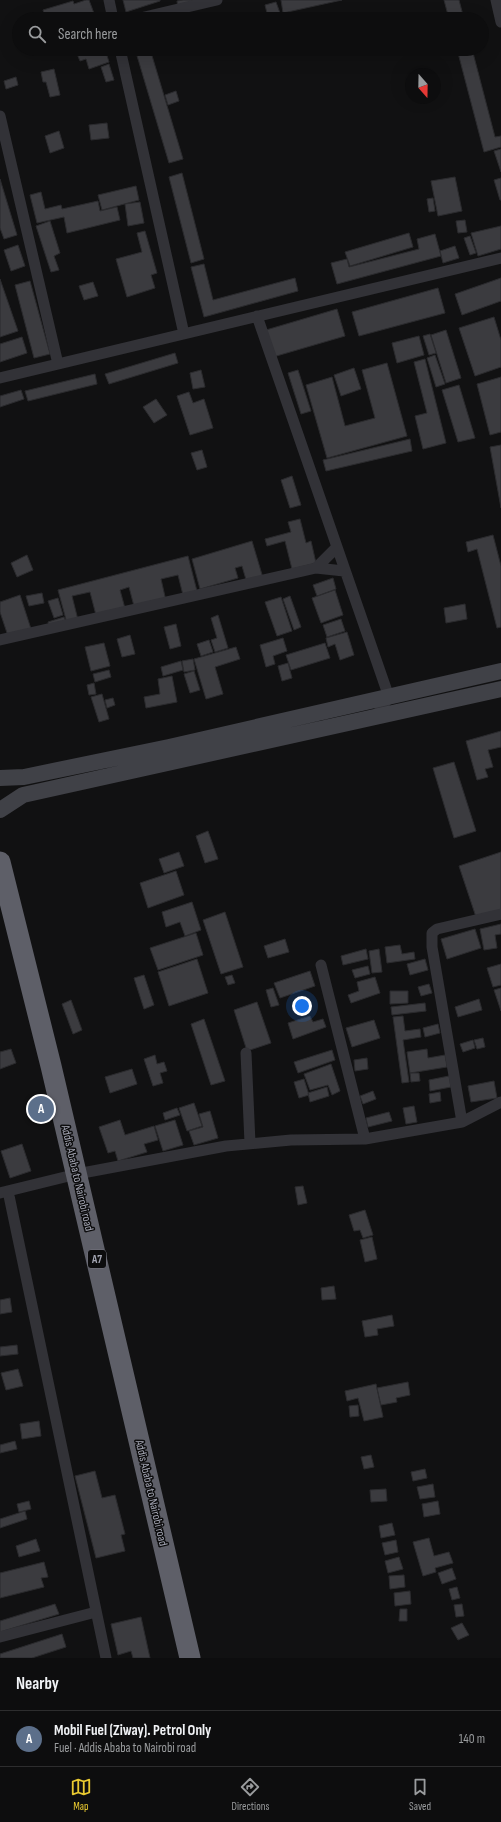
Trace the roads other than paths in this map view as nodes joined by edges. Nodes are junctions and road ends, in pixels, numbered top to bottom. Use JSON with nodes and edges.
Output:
{"nodes":[{"id":1,"x":109,"y":0,"type":"edge"},
{"id":2,"x":217,"y":0,"type":"edge"},
{"id":3,"x":496,"y":0,"type":"edge"},
{"id":4,"x":112,"y":12,"type":"edge"},
{"id":5,"x":166,"y":12,"type":"edge"},
{"id":6,"x":501,"y":22,"type":"edge"},
{"id":7,"x":122,"y":56,"type":"edge"},
{"id":8,"x":0,"y":116,"type":"edge"},
{"id":9,"x":501,"y":258,"type":"edge"},
{"id":10,"x":257,"y":316,"type":"junction"},
{"id":11,"x":184,"y":334,"type":"junction"},
{"id":12,"x":58,"y":364,"type":"junction"},
{"id":13,"x":0,"y":378,"type":"edge"},
{"id":14,"x":336,"y":548,"type":"junction"},
{"id":15,"x":316,"y":568,"type":"junction"},
{"id":16,"x":344,"y":571,"type":"junction"},
{"id":17,"x":0,"y":640,"type":"edge"},
{"id":18,"x":501,"y":671,"type":"edge"},
{"id":19,"x":501,"y":688,"type":"edge"},
{"id":20,"x":389,"y":697,"type":"junction"},
{"id":21,"x":376,"y":716,"type":"junction"},
{"id":22,"x":0,"y":778,"type":"edge"},
{"id":23,"x":0,"y":810,"type":"edge"},
{"id":24,"x":0,"y":862,"type":"edge"},
{"id":25,"x":501,"y":914,"type":"edge"},
{"id":26,"x":321,"y":965,"type":"dead end"},
{"id":27,"x":246,"y":1054,"type":"dead end"},
{"id":28,"x":501,"y":1102,"type":"edge"},
{"id":29,"x":462,"y":1122,"type":"junction"},
{"id":30,"x":365,"y":1139,"type":"junction"},
{"id":31,"x":250,"y":1143,"type":"junction"},
{"id":32,"x":77,"y":1174,"type":"junction"},
{"id":33,"x":4,"y":1192,"type":"edge"},
{"id":34,"x":96,"y":1612,"type":"junction"},
{"id":35,"x":0,"y":1637,"type":"edge"},
{"id":36,"x":106,"y":1658,"type":"edge"},
{"id":37,"x":190,"y":1658,"type":"edge"}],
"edges":[{"from":1,"to":4,"type":"street"},
{"from":2,"to":5,"type":"street"},
{"from":3,"to":6,"type":"street"},
{"from":7,"to":11,"type":"street"},
{"from":8,"to":12,"type":"street"},
{"from":9,"to":10,"type":"street"},
{"from":10,"to":11,"type":"street"},
{"from":10,"to":14,"type":"street"},
{"from":11,"to":12,"type":"street"},
{"from":12,"to":13,"type":"street"},
{"from":14,"to":15,"type":"street"},
{"from":14,"to":16,"type":"street"},
{"from":15,"to":16,"type":"street"},
{"from":15,"to":17,"type":"street"},
{"from":16,"to":20,"type":"street"},
{"from":18,"to":20,"type":"main road"},
{"from":19,"to":21,"type":"main road"},
{"from":20,"to":21,"type":"street"},
{"from":20,"to":22,"type":"main road"},
{"from":21,"to":23,"type":"main road"},
{"from":24,"to":32,"type":"highway","name":"Addis Ababa to Nairobi road","number":"A7"},
{"from":25,"to":29,"type":"street"},
{"from":26,"to":30,"type":"street"},
{"from":27,"to":31,"type":"street"},
{"from":28,"to":29,"type":"street"},
{"from":29,"to":30,"type":"street"},
{"from":30,"to":31,"type":"street"},
{"from":31,"to":32,"type":"street"},
{"from":32,"to":33,"type":"street"},
{"from":32,"to":37,"type":"highway","name":"Addis Ababa to Nairobi road","number":"A7"},
{"from":33,"to":34,"type":"street"},
{"from":34,"to":35,"type":"street"},
{"from":34,"to":36,"type":"street"}]}
